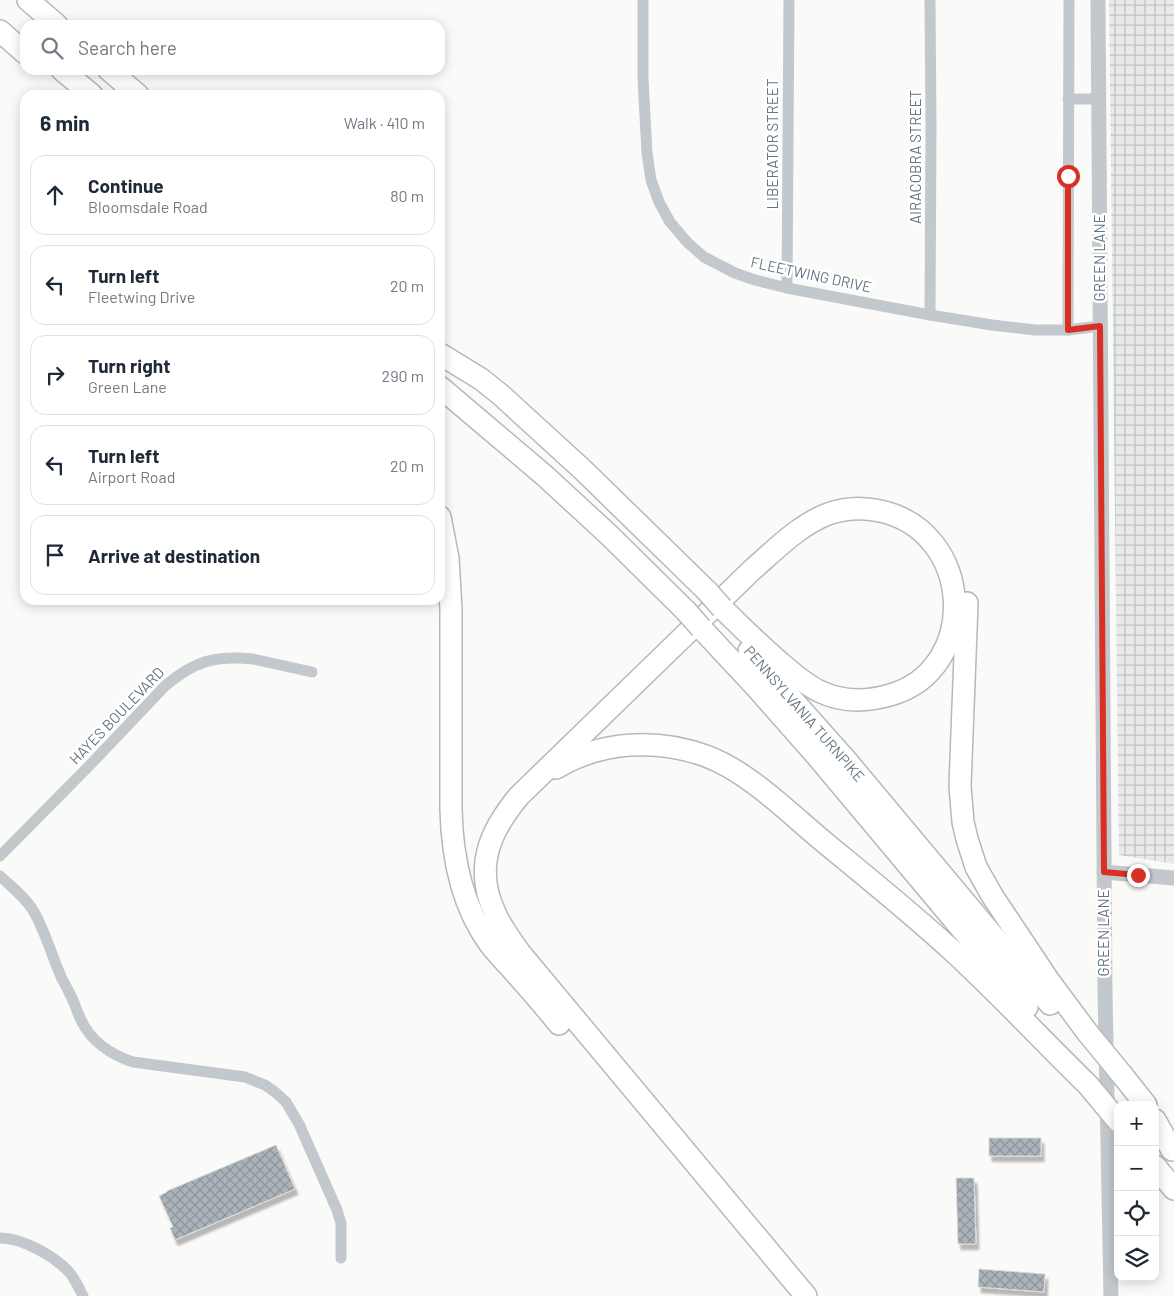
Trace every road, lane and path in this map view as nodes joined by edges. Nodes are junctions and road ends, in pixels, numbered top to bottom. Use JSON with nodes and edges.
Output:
{"nodes":[{"id":1,"x":28,"y":0,"type":"edge"},
{"id":2,"x":643,"y":0,"type":"edge"},
{"id":3,"x":789,"y":0,"type":"edge"},
{"id":4,"x":930,"y":0,"type":"edge"},
{"id":5,"x":1069,"y":0,"type":"edge"},
{"id":6,"x":1098,"y":0,"type":"edge"},
{"id":7,"x":0,"y":17,"type":"edge"},
{"id":8,"x":51,"y":20,"type":"edge"},
{"id":9,"x":0,"y":31,"type":"edge"},
{"id":10,"x":20,"y":35,"type":"edge"},
{"id":11,"x":20,"y":49,"type":"edge"},
{"id":12,"x":51,"y":75,"type":"edge"},
{"id":13,"x":68,"y":75,"type":"edge"},
{"id":14,"x":115,"y":75,"type":"edge"},
{"id":15,"x":68,"y":90,"type":"edge"},
{"id":16,"x":86,"y":90,"type":"edge"},
{"id":17,"x":132,"y":90,"type":"edge"},
{"id":18,"x":1068,"y":99,"type":"junction"},
{"id":19,"x":1099,"y":99,"type":"junction"},
{"id":20,"x":787,"y":288,"type":"junction"},
{"id":21,"x":930,"y":315,"type":"junction"},
{"id":22,"x":1100,"y":326,"type":"junction"},
{"id":23,"x":1068,"y":330,"type":"junction"},
{"id":24,"x":445,"y":358,"type":"edge"},
{"id":25,"x":445,"y":391,"type":"edge"},
{"id":26,"x":445,"y":543,"type":"edge"},
{"id":27,"x":697,"y":600,"type":"junction"},
{"id":28,"x":713,"y":617,"type":"junction"},
{"id":29,"x":312,"y":672,"type":"dead end"},
{"id":30,"x":535,"y":781,"type":"junction"},
{"id":31,"x":0,"y":856,"type":"edge"},
{"id":32,"x":1104,"y":872,"type":"junction"},
{"id":33,"x":0,"y":876,"type":"edge"},
{"id":34,"x":1174,"y":878,"type":"edge"},
{"id":35,"x":529,"y":988,"type":"junction"},
{"id":36,"x":1087,"y":1040,"type":"junction"},
{"id":37,"x":1088,"y":1085,"type":"junction"},
{"id":38,"x":1127,"y":1091,"type":"edge"},
{"id":39,"x":1141,"y":1101,"type":"edge"},
{"id":40,"x":1114,"y":1116,"type":"edge"},
{"id":41,"x":1159,"y":1127,"type":"edge"},
{"id":42,"x":1159,"y":1135,"type":"edge"},
{"id":43,"x":1173,"y":1151,"type":"edge"},
{"id":44,"x":1159,"y":1171,"type":"edge"},
{"id":45,"x":1173,"y":1188,"type":"edge"},
{"id":46,"x":0,"y":1238,"type":"edge"},
{"id":47,"x":342,"y":1258,"type":"dead end"},
{"id":48,"x":83,"y":1296,"type":"edge"},
{"id":49,"x":791,"y":1296,"type":"edge"},
{"id":50,"x":806,"y":1296,"type":"edge"},
{"id":51,"x":1111,"y":1296,"type":"edge"}],
"edges":[{"from":1,"to":8,"type":"highway"},
{"from":2,"to":20,"type":"street","name":"FLEETWING DRIVE"},
{"from":3,"to":20,"type":"street","name":"LIBERATOR STREET"},
{"from":4,"to":21,"type":"street","name":"AIRACOBRA STREET"},
{"from":5,"to":18,"type":"street"},
{"from":6,"to":19,"type":"street","name":"GREEN LANE"},
{"from":7,"to":10,"type":"highway"},
{"from":9,"to":11,"type":"highway"},
{"from":12,"to":15,"type":"highway"},
{"from":13,"to":16,"type":"highway"},
{"from":14,"to":17,"type":"highway"},
{"from":18,"to":19,"type":"street"},
{"from":18,"to":23,"type":"street"},
{"from":19,"to":22,"type":"street","name":"GREEN LANE"},
{"from":20,"to":21,"type":"street","name":"FLEETWING DRIVE"},
{"from":21,"to":23,"type":"street","name":"FLEETWING DRIVE"},
{"from":22,"to":23,"type":"street","name":"FLEETWING DRIVE"},
{"from":22,"to":32,"type":"street","name":"GREEN LANE"},
{"from":24,"to":27,"type":"highway","name":"PENNSYLVANIA TURNPIKE"},
{"from":25,"to":27,"type":"highway","name":"PENNSYLVANIA TURNPIKE"},
{"from":26,"to":35,"type":"highway"},
{"from":27,"to":28,"type":"highway","name":"PENNSYLVANIA TURNPIKE","bridge":true},
{"from":27,"to":28,"type":"highway","bridge":true},
{"from":28,"to":30,"type":"highway"},
{"from":28,"to":36,"type":"highway","name":"PENNSYLVANIA TURNPIKE"},
{"from":28,"to":37,"type":"highway","name":"PENNSYLVANIA TURNPIKE"},
{"from":29,"to":31,"type":"street","name":"HAYES BOULEVARD"},
{"from":30,"to":37,"type":"highway"},
{"from":30,"to":50,"type":"highway"},
{"from":32,"to":34,"type":"street"},
{"from":32,"to":51,"type":"street","name":"GREEN LANE"},
{"from":33,"to":47,"type":"street"},
{"from":35,"to":36,"type":"highway"},
{"from":35,"to":49,"type":"highway"},
{"from":36,"to":38,"type":"highway","name":"PENNSYLVANIA TURNPIKE"},
{"from":37,"to":40,"type":"highway","name":"PENNSYLVANIA TURNPIKE","bridge":true},
{"from":38,"to":39,"type":"highway","name":"PENNSYLVANIA TURNPIKE"},
{"from":41,"to":43,"type":"highway"},
{"from":42,"to":43,"type":"highway"},
{"from":44,"to":45,"type":"highway"},
{"from":46,"to":48,"type":"street"}]}
